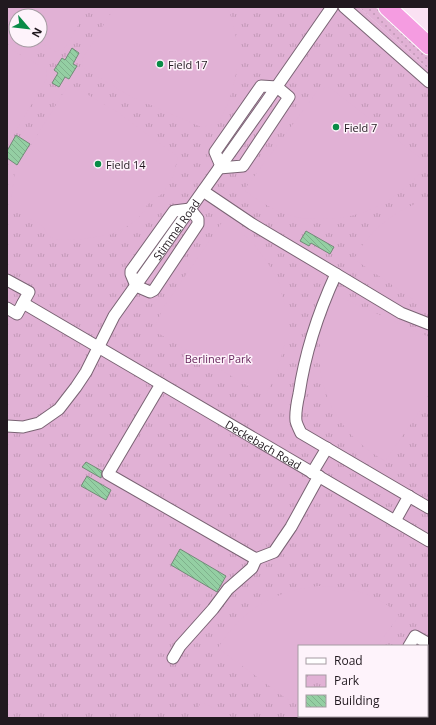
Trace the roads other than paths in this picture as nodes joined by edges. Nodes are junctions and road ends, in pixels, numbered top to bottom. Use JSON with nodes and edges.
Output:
{"nodes":[{"id":1,"x":332,"y":7,"type":"edge"},
{"id":2,"x":344,"y":7,"type":"edge"},
{"id":3,"x":387,"y":7,"type":"edge"},
{"id":4,"x":392,"y":7,"type":"edge"},
{"id":5,"x":429,"y":35,"type":"edge"},
{"id":6,"x":429,"y":46,"type":"edge"},
{"id":7,"x":429,"y":82,"type":"edge"},
{"id":8,"x":277,"y":88,"type":"junction"},
{"id":9,"x":220,"y":167,"type":"junction"},
{"id":10,"x":203,"y":191,"type":"junction"},
{"id":11,"x":190,"y":209,"type":"junction"},
{"id":12,"x":336,"y":274,"type":"junction"},
{"id":13,"x":7,"y":280,"type":"edge"},
{"id":14,"x":136,"y":286,"type":"junction"},
{"id":15,"x":23,"y":303,"type":"junction"},
{"id":16,"x":7,"y":308,"type":"edge"},
{"id":17,"x":429,"y":324,"type":"edge"},
{"id":18,"x":98,"y":347,"type":"junction"},
{"id":19,"x":161,"y":384,"type":"junction"},
{"id":20,"x":7,"y":426,"type":"edge"},
{"id":21,"x":327,"y":448,"type":"junction"},
{"id":22,"x":316,"y":474,"type":"junction"},
{"id":23,"x":409,"y":496,"type":"junction"},
{"id":24,"x":429,"y":508,"type":"edge"},
{"id":25,"x":395,"y":521,"type":"junction"},
{"id":26,"x":429,"y":541,"type":"edge"},
{"id":27,"x":256,"y":560,"type":"junction"},
{"id":28,"x":429,"y":644,"type":"edge"},
{"id":29,"x":410,"y":645,"type":"edge"},
{"id":30,"x":173,"y":658,"type":"dead end"}],
"edges":[{"from":1,"to":8,"type":"street","name":"Stimmel Road"},
{"from":2,"to":7,"type":"street"},
{"from":3,"to":6,"type":"highway"},
{"from":4,"to":5,"type":"highway"},
{"from":8,"to":9,"type":"street","name":"Stimmel Road"},
{"from":8,"to":9,"type":"street"},
{"from":9,"to":10,"type":"street","name":"Stimmel Road"},
{"from":10,"to":11,"type":"street","name":"Stimmel Road"},
{"from":10,"to":12,"type":"street"},
{"from":11,"to":14,"type":"street","name":"Stimmel Road"},
{"from":11,"to":14,"type":"street"},
{"from":12,"to":17,"type":"street"},
{"from":12,"to":21,"type":"street"},
{"from":13,"to":15,"type":"street"},
{"from":14,"to":18,"type":"street","name":"Stimmel Road"},
{"from":15,"to":16,"type":"street"},
{"from":15,"to":18,"type":"street","name":"Deckebach Road"},
{"from":18,"to":19,"type":"street","name":"Deckebach Road"},
{"from":18,"to":20,"type":"street","name":"Stimmel Road"},
{"from":19,"to":22,"type":"street","name":"Deckebach Road"},
{"from":19,"to":27,"type":"street"},
{"from":21,"to":22,"type":"street"},
{"from":21,"to":23,"type":"street"},
{"from":22,"to":25,"type":"street","name":"Deckebach Road"},
{"from":22,"to":27,"type":"street"},
{"from":23,"to":24,"type":"street"},
{"from":23,"to":25,"type":"street"},
{"from":25,"to":26,"type":"street","name":"Deckebach Road"},
{"from":27,"to":30,"type":"street"},
{"from":28,"to":29,"type":"street"}]}
